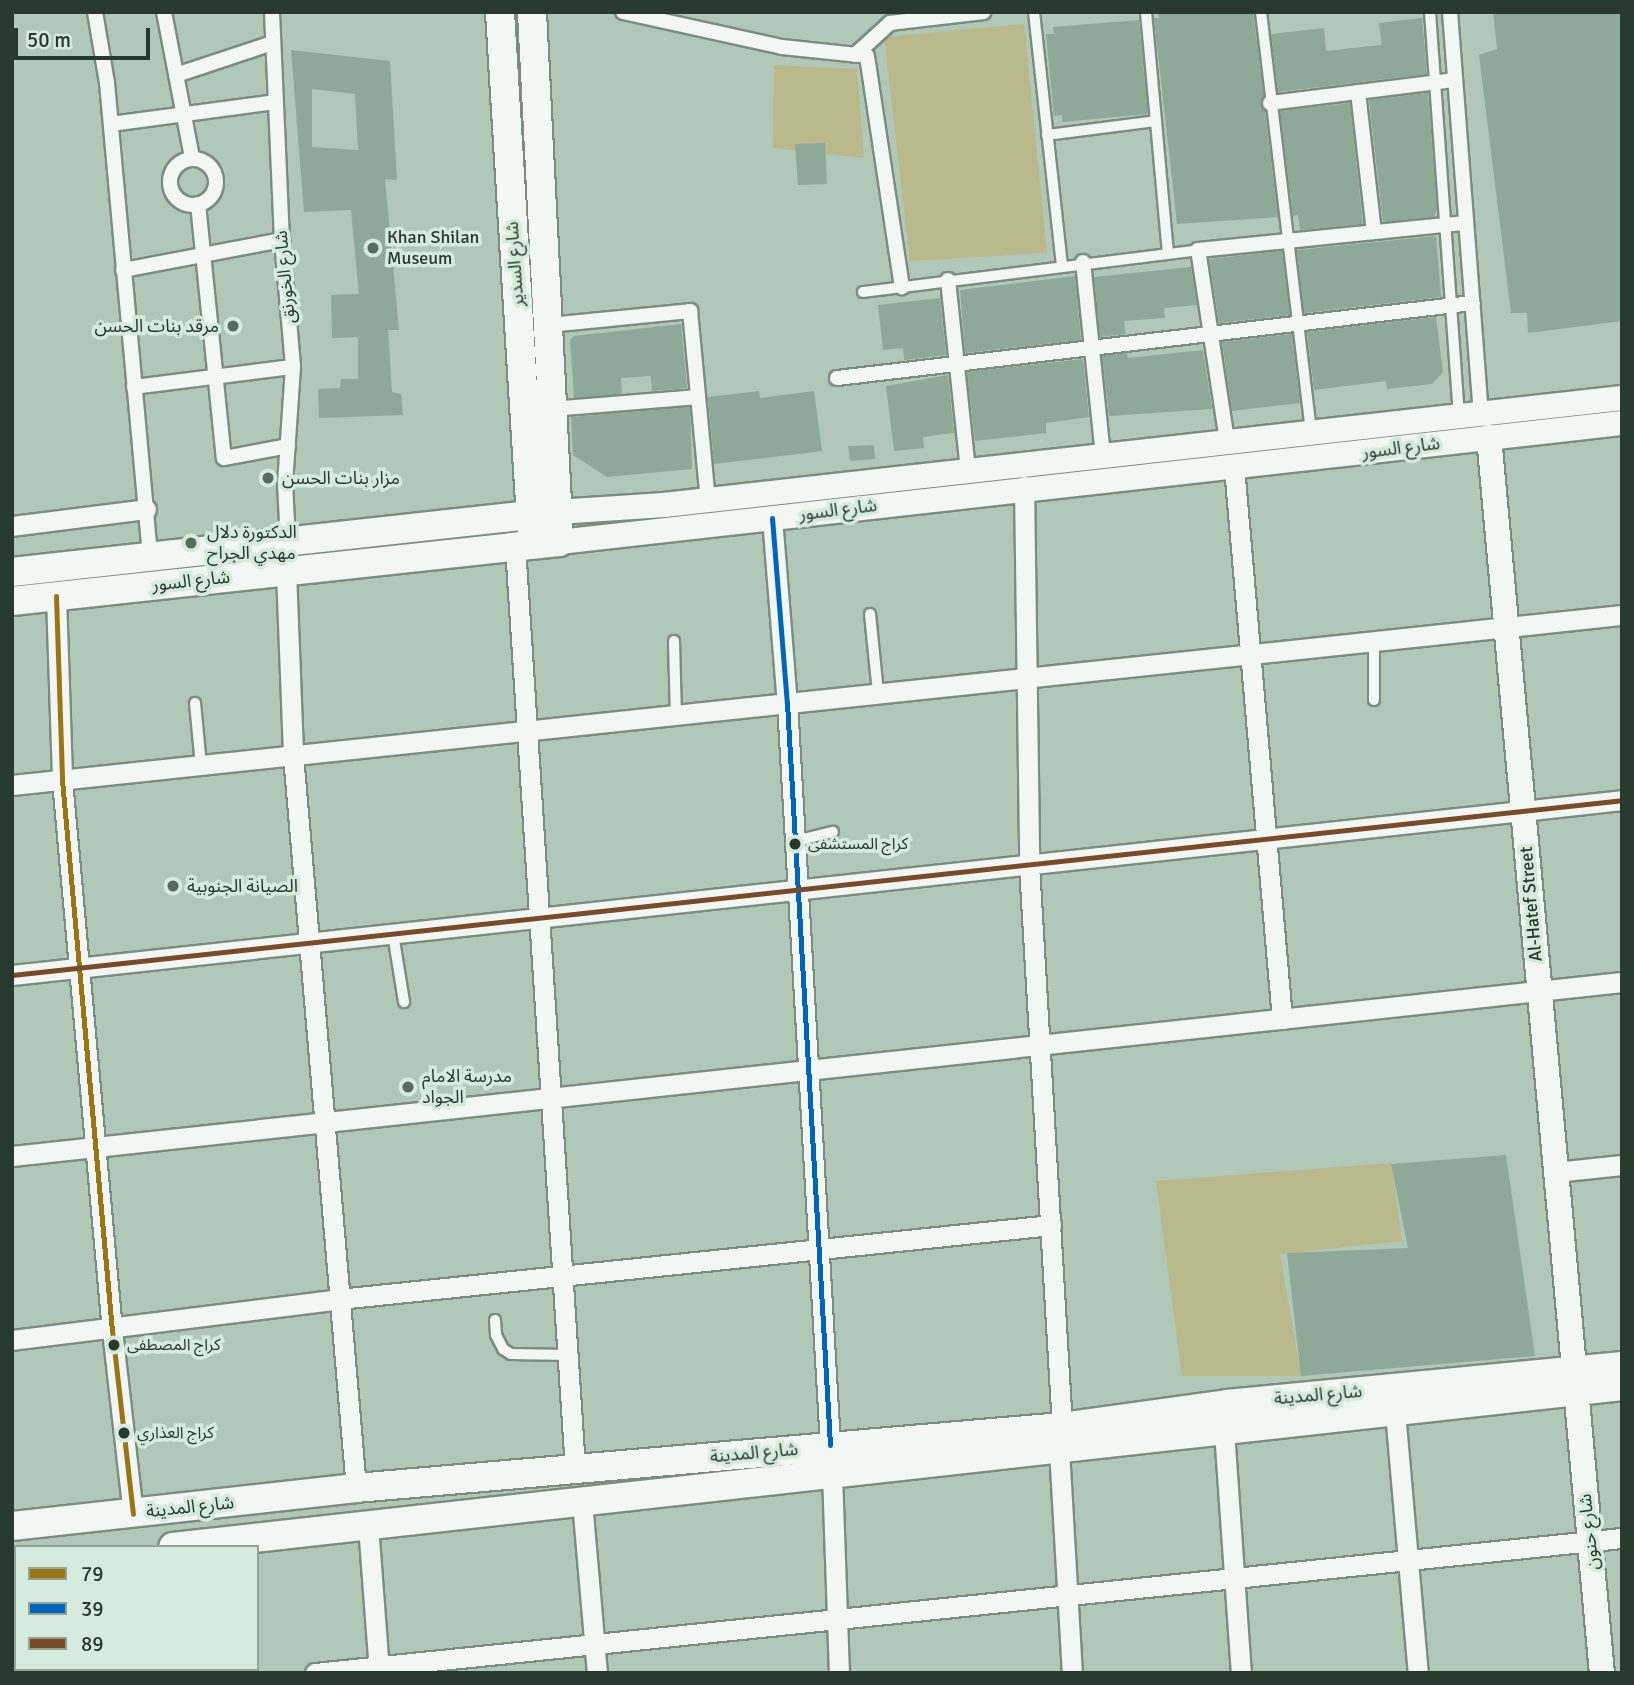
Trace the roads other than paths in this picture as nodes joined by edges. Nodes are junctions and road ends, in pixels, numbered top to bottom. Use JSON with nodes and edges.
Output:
{"nodes":[{"id":1,"x":96,"y":12,"type":"edge"},
{"id":2,"x":164,"y":12,"type":"edge"},
{"id":3,"x":272,"y":12,"type":"edge"},
{"id":4,"x":500,"y":12,"type":"edge"},
{"id":5,"x":533,"y":12,"type":"edge"},
{"id":6,"x":623,"y":12,"type":"edge"},
{"id":7,"x":983,"y":12,"type":"edge"},
{"id":8,"x":1034,"y":12,"type":"edge"},
{"id":9,"x":1146,"y":12,"type":"edge"},
{"id":10,"x":1261,"y":12,"type":"edge"},
{"id":11,"x":1430,"y":12,"type":"edge"},
{"id":12,"x":1450,"y":12,"type":"edge"},
{"id":13,"x":273,"y":43,"type":"junction"},
{"id":14,"x":855,"y":55,"type":"junction"},
{"id":15,"x":176,"y":75,"type":"junction"},
{"id":16,"x":1455,"y":80,"type":"junction"},
{"id":17,"x":1436,"y":82,"type":"junction"},
{"id":18,"x":1358,"y":92,"type":"junction"},
{"id":19,"x":275,"y":102,"type":"junction"},
{"id":20,"x":1270,"y":103,"type":"junction"},
{"id":21,"x":184,"y":113,"type":"junction"},
{"id":22,"x":1156,"y":121,"type":"junction"},
{"id":23,"x":111,"y":124,"type":"junction"},
{"id":24,"x":1047,"y":135,"type":"junction"},
{"id":25,"x":192,"y":159,"type":"junction"},
{"id":26,"x":541,"y":188,"type":"junction"},
{"id":27,"x":511,"y":191,"type":"junction"},
{"id":28,"x":198,"y":204,"type":"junction"},
{"id":29,"x":1466,"y":222,"type":"junction"},
{"id":30,"x":1445,"y":225,"type":"junction"},
{"id":31,"x":1374,"y":232,"type":"junction"},
{"id":32,"x":282,"y":240,"type":"junction"},
{"id":33,"x":1287,"y":241,"type":"junction"},
{"id":34,"x":1198,"y":250,"type":"junction"},
{"id":35,"x":1168,"y":253,"type":"junction"},
{"id":36,"x":204,"y":256,"type":"junction"},
{"id":37,"x":1083,"y":262,"type":"junction"},
{"id":38,"x":1062,"y":265,"type":"junction"},
{"id":39,"x":123,"y":271,"type":"junction"},
{"id":40,"x":948,"y":280,"type":"junction"},
{"id":41,"x":902,"y":287,"type":"junction"},
{"id":42,"x":863,"y":292,"type":"dead end"},
{"id":43,"x":1472,"y":303,"type":"junction"},
{"id":44,"x":1450,"y":306,"type":"junction"},
{"id":45,"x":1297,"y":324,"type":"junction"},
{"id":46,"x":548,"y":325,"type":"junction"},
{"id":47,"x":1211,"y":335,"type":"junction"},
{"id":48,"x":1092,"y":349,"type":"junction"},
{"id":49,"x":957,"y":365,"type":"junction"},
{"id":50,"x":293,"y":367,"type":"junction"},
{"id":51,"x":216,"y":376,"type":"junction"},
{"id":52,"x":837,"y":378,"type":"dead end"},
{"id":53,"x":134,"y":387,"type":"junction"},
{"id":54,"x":698,"y":397,"type":"junction"},
{"id":55,"x":1622,"y":398,"type":"edge"},
{"id":56,"x":552,"y":409,"type":"junction"},
{"id":57,"x":1470,"y":413,"type":"junction"},
{"id":58,"x":1622,"y":423,"type":"edge"},
{"id":59,"x":1311,"y":431,"type":"junction"},
{"id":60,"x":1489,"y":438,"type":"junction"},
{"id":61,"x":1227,"y":441,"type":"junction"},
{"id":62,"x":288,"y":446,"type":"junction"},
{"id":63,"x":1103,"y":455,"type":"junction"},
{"id":64,"x":1234,"y":467,"type":"junction"},
{"id":65,"x":968,"y":470,"type":"junction"},
{"id":66,"x":1024,"y":486,"type":"junction"},
{"id":67,"x":708,"y":500,"type":"junction"},
{"id":68,"x":664,"y":505,"type":"junction"},
{"id":69,"x":146,"y":509,"type":"junction"},
{"id":70,"x":544,"y":514,"type":"junction"},
{"id":71,"x":772,"y":518,"type":"junction"},
{"id":72,"x":12,"y":526,"type":"edge"},
{"id":73,"x":667,"y":530,"type":"junction"},
{"id":74,"x":288,"y":542,"type":"junction"},
{"id":75,"x":536,"y":544,"type":"junction"},
{"id":76,"x":150,"y":557,"type":"junction"},
{"id":77,"x":286,"y":571,"type":"junction"},
{"id":78,"x":12,"y":572,"type":"edge"},
{"id":79,"x":56,"y":596,"type":"junction"},
{"id":80,"x":12,"y":601,"type":"edge"},
{"id":81,"x":870,"y":614,"type":"dead end"},
{"id":82,"x":1622,"y":615,"type":"edge"},
{"id":83,"x":1506,"y":627,"type":"junction"},
{"id":84,"x":674,"y":641,"type":"dead end"},
{"id":85,"x":1374,"y":641,"type":"junction"},
{"id":86,"x":1248,"y":654,"type":"junction"},
{"id":87,"x":1024,"y":678,"type":"junction"},
{"id":88,"x":878,"y":693,"type":"junction"},
{"id":89,"x":1374,"y":700,"type":"dead end"},
{"id":90,"x":195,"y":703,"type":"dead end"},
{"id":91,"x":787,"y":703,"type":"junction"},
{"id":92,"x":676,"y":715,"type":"junction"},
{"id":93,"x":528,"y":730,"type":"junction"},
{"id":94,"x":293,"y":755,"type":"junction"},
{"id":95,"x":201,"y":765,"type":"junction"},
{"id":96,"x":62,"y":780,"type":"junction"},
{"id":97,"x":12,"y":785,"type":"edge"},
{"id":98,"x":1622,"y":800,"type":"edge"},
{"id":99,"x":1522,"y":811,"type":"junction"},
{"id":100,"x":833,"y":832,"type":"dead end"},
{"id":101,"x":1265,"y":839,"type":"junction"},
{"id":102,"x":796,"y":841,"type":"junction"},
{"id":103,"x":1029,"y":864,"type":"junction"},
{"id":104,"x":797,"y":890,"type":"junction"},
{"id":105,"x":540,"y":918,"type":"junction"},
{"id":106,"x":393,"y":933,"type":"junction"},
{"id":107,"x":309,"y":943,"type":"junction"},
{"id":108,"x":79,"y":968,"type":"junction"},
{"id":109,"x":12,"y":975,"type":"edge"},
{"id":110,"x":1622,"y":982,"type":"edge"},
{"id":111,"x":1539,"y":991,"type":"junction"},
{"id":112,"x":404,"y":1002,"type":"dead end"},
{"id":113,"x":1282,"y":1018,"type":"junction"},
{"id":114,"x":1041,"y":1045,"type":"junction"},
{"id":115,"x":807,"y":1070,"type":"junction"},
{"id":116,"x":551,"y":1098,"type":"junction"},
{"id":117,"x":324,"y":1123,"type":"junction"},
{"id":118,"x":95,"y":1147,"type":"junction"},
{"id":119,"x":12,"y":1156,"type":"edge"},
{"id":120,"x":1622,"y":1165,"type":"edge"},
{"id":121,"x":1555,"y":1172,"type":"junction"},
{"id":122,"x":1051,"y":1225,"type":"junction"},
{"id":123,"x":816,"y":1247,"type":"junction"},
{"id":124,"x":563,"y":1278,"type":"junction"},
{"id":125,"x":339,"y":1299,"type":"junction"},
{"id":126,"x":495,"y":1320,"type":"dead end"},
{"id":127,"x":112,"y":1330,"type":"junction"},
{"id":128,"x":12,"y":1340,"type":"edge"},
{"id":129,"x":567,"y":1355,"type":"junction"},
{"id":130,"x":1622,"y":1366,"type":"edge"},
{"id":131,"x":1574,"y":1381,"type":"junction"},
{"id":132,"x":1622,"y":1386,"type":"edge"},
{"id":133,"x":1395,"y":1412,"type":"junction"},
{"id":134,"x":1224,"y":1431,"type":"junction"},
{"id":135,"x":1061,"y":1438,"type":"junction"},
{"id":136,"x":830,"y":1446,"type":"junction"},
{"id":137,"x":575,"y":1470,"type":"junction"},
{"id":138,"x":832,"y":1474,"type":"junction"},
{"id":139,"x":356,"y":1488,"type":"junction"},
{"id":140,"x":582,"y":1502,"type":"junction"},
{"id":141,"x":133,"y":1514,"type":"junction"},
{"id":142,"x":12,"y":1525,"type":"edge"},
{"id":143,"x":368,"y":1525,"type":"junction"},
{"id":144,"x":1622,"y":1538,"type":"edge"},
{"id":145,"x":1589,"y":1540,"type":"junction"},
{"id":146,"x":191,"y":1545,"type":"edge"},
{"id":147,"x":1410,"y":1559,"type":"junction"},
{"id":148,"x":1235,"y":1578,"type":"junction"},
{"id":149,"x":1068,"y":1595,"type":"junction"},
{"id":150,"x":836,"y":1618,"type":"junction"},
{"id":151,"x":596,"y":1643,"type":"junction"},
{"id":152,"x":379,"y":1669,"type":"edge"},
{"id":153,"x":315,"y":1673,"type":"edge"},
{"id":154,"x":597,"y":1673,"type":"edge"},
{"id":155,"x":839,"y":1673,"type":"edge"},
{"id":156,"x":1072,"y":1673,"type":"edge"},
{"id":157,"x":1241,"y":1673,"type":"edge"},
{"id":158,"x":1419,"y":1673,"type":"edge"},
{"id":159,"x":1602,"y":1673,"type":"edge"}],
"edges":[{"from":1,"to":23,"type":"street"},
{"from":2,"to":15,"type":"street"},
{"from":3,"to":13,"type":"street","name":"شارع الخورنق"},
{"from":4,"to":27,"type":"main road","name":"شارع السدير"},
{"from":5,"to":26,"type":"main road","name":"شارع السدير"},
{"from":6,"to":14,"type":"street"},
{"from":7,"to":14,"type":"street"},
{"from":8,"to":24,"type":"lane"},
{"from":9,"to":22,"type":"lane"},
{"from":10,"to":20,"type":"lane"},
{"from":11,"to":17,"type":"lane"},
{"from":12,"to":16,"type":"street"},
{"from":13,"to":15,"type":"street"},
{"from":13,"to":19,"type":"street","name":"شارع الخورنق"},
{"from":14,"to":41,"type":"street"},
{"from":15,"to":21,"type":"street"},
{"from":16,"to":17,"type":"street"},
{"from":16,"to":29,"type":"street"},
{"from":17,"to":18,"type":"street"},
{"from":17,"to":30,"type":"lane"},
{"from":18,"to":20,"type":"street"},
{"from":18,"to":31,"type":"street"},
{"from":19,"to":21,"type":"street"},
{"from":19,"to":32,"type":"street","name":"شارع الخورنق"},
{"from":20,"to":33,"type":"lane"},
{"from":21,"to":23,"type":"street"},
{"from":21,"to":25,"type":"street"},
{"from":22,"to":24,"type":"lane"},
{"from":22,"to":35,"type":"lane"},
{"from":23,"to":39,"type":"street"},
{"from":24,"to":38,"type":"lane"},
{"from":25,"to":28,"type":"street"},
{"from":25,"to":28,"type":"street"},
{"from":26,"to":27,"type":"main road"},
{"from":26,"to":46,"type":"main road","name":"شارع السدير"},
{"from":27,"to":70,"type":"main road","name":"شارع السدير"},
{"from":28,"to":36,"type":"street"},
{"from":29,"to":30,"type":"street"},
{"from":29,"to":43,"type":"street"},
{"from":30,"to":31,"type":"street"},
{"from":30,"to":44,"type":"lane"},
{"from":31,"to":33,"type":"street"},
{"from":32,"to":36,"type":"street"},
{"from":32,"to":50,"type":"street","name":"شارع الخورنق"},
{"from":33,"to":34,"type":"street"},
{"from":33,"to":45,"type":"lane"},
{"from":34,"to":35,"type":"lane"},
{"from":34,"to":47,"type":"street"},
{"from":35,"to":37,"type":"lane"},
{"from":36,"to":39,"type":"street"},
{"from":36,"to":51,"type":"street"},
{"from":37,"to":38,"type":"lane"},
{"from":37,"to":48,"type":"street"},
{"from":38,"to":40,"type":"lane"},
{"from":39,"to":53,"type":"street"},
{"from":40,"to":41,"type":"lane"},
{"from":40,"to":49,"type":"street"},
{"from":41,"to":42,"type":"lane"},
{"from":43,"to":44,"type":"street"},
{"from":43,"to":57,"type":"street"},
{"from":44,"to":45,"type":"street"},
{"from":44,"to":57,"type":"lane"},
{"from":45,"to":47,"type":"street"},
{"from":45,"to":59,"type":"lane"},
{"from":46,"to":54,"type":"street"},
{"from":46,"to":56,"type":"main road","name":"شارع السدير"},
{"from":47,"to":48,"type":"street"},
{"from":47,"to":61,"type":"street"},
{"from":48,"to":49,"type":"street"},
{"from":48,"to":63,"type":"street"},
{"from":49,"to":52,"type":"street"},
{"from":49,"to":65,"type":"street"},
{"from":50,"to":51,"type":"street"},
{"from":50,"to":62,"type":"street","name":"شارع الخورنق"},
{"from":51,"to":53,"type":"street"},
{"from":51,"to":62,"type":"street"},
{"from":53,"to":69,"type":"street"},
{"from":54,"to":56,"type":"street"},
{"from":54,"to":67,"type":"street"},
{"from":55,"to":57,"type":"street","name":"شارع السور"},
{"from":56,"to":70,"type":"main road","name":"شارع السدير"},
{"from":57,"to":59,"type":"street","name":"شارع السور"},
{"from":57,"to":60,"type":"street"},
{"from":58,"to":60,"type":"street","name":"شارع السور"},
{"from":59,"to":61,"type":"street","name":"شارع السور"},
{"from":60,"to":64,"type":"street","name":"شارع السور"},
{"from":60,"to":83,"type":"street","name":"Al-Hatef Street"},
{"from":61,"to":63,"type":"street","name":"شارع السور"},
{"from":62,"to":74,"type":"street","name":"شارع الخورنق"},
{"from":63,"to":65,"type":"street","name":"شارع السور"},
{"from":64,"to":66,"type":"street","name":"شارع السور"},
{"from":64,"to":86,"type":"street"},
{"from":65,"to":67,"type":"street","name":"شارع السور"},
{"from":66,"to":71,"type":"street","name":"شارع السور"},
{"from":66,"to":87,"type":"street"},
{"from":67,"to":68,"type":"street","name":"شارع السور"},
{"from":68,"to":70,"type":"street","name":"شارع السور"},
{"from":68,"to":73,"type":"street"},
{"from":69,"to":72,"type":"street"},
{"from":69,"to":76,"type":"street"},
{"from":70,"to":74,"type":"main road","name":"شارع السور"},
{"from":70,"to":75,"type":"main road"},
{"from":71,"to":73,"type":"street","name":"شارع السور"},
{"from":71,"to":91,"type":"street"},
{"from":73,"to":75,"type":"street","name":"شارع السور"},
{"from":74,"to":76,"type":"main road","name":"شارع السور"},
{"from":75,"to":77,"type":"main road","name":"شارع السور"},
{"from":75,"to":93,"type":"street"},
{"from":76,"to":78,"type":"main road","name":"شارع السور"},
{"from":77,"to":79,"type":"main road","name":"شارع السور"},
{"from":77,"to":94,"type":"street"},
{"from":79,"to":80,"type":"main road","name":"شارع السور"},
{"from":79,"to":96,"type":"street"},
{"from":81,"to":88,"type":"lane"},
{"from":82,"to":83,"type":"street"},
{"from":83,"to":85,"type":"street"},
{"from":83,"to":99,"type":"street","name":"Al-Hatef Street"},
{"from":84,"to":92,"type":"lane"},
{"from":85,"to":86,"type":"street"},
{"from":85,"to":89,"type":"lane"},
{"from":86,"to":87,"type":"street"},
{"from":86,"to":101,"type":"street"},
{"from":87,"to":88,"type":"street"},
{"from":87,"to":103,"type":"street"},
{"from":88,"to":91,"type":"street"},
{"from":90,"to":95,"type":"lane"},
{"from":91,"to":92,"type":"street"},
{"from":91,"to":102,"type":"street"},
{"from":92,"to":93,"type":"street"},
{"from":93,"to":94,"type":"street"},
{"from":93,"to":105,"type":"street"},
{"from":94,"to":95,"type":"street"},
{"from":94,"to":107,"type":"street"},
{"from":95,"to":96,"type":"street"},
{"from":96,"to":97,"type":"street"},
{"from":96,"to":108,"type":"street"},
{"from":98,"to":99,"type":"street"},
{"from":99,"to":101,"type":"street"},
{"from":99,"to":111,"type":"street","name":"Al-Hatef Street"},
{"from":100,"to":102,"type":"lane"},
{"from":101,"to":103,"type":"street"},
{"from":101,"to":113,"type":"street"},
{"from":102,"to":104,"type":"street"},
{"from":103,"to":104,"type":"street"},
{"from":103,"to":114,"type":"street"},
{"from":104,"to":105,"type":"street"},
{"from":104,"to":115,"type":"street"},
{"from":105,"to":106,"type":"street"},
{"from":105,"to":116,"type":"street"},
{"from":106,"to":107,"type":"street"},
{"from":106,"to":112,"type":"lane"},
{"from":107,"to":108,"type":"street"},
{"from":107,"to":117,"type":"street"},
{"from":108,"to":109,"type":"street"},
{"from":108,"to":118,"type":"street"},
{"from":110,"to":111,"type":"street"},
{"from":111,"to":113,"type":"street"},
{"from":111,"to":121,"type":"street","name":"Al-Hatef Street"},
{"from":113,"to":114,"type":"street"},
{"from":114,"to":115,"type":"street"},
{"from":114,"to":122,"type":"street"},
{"from":115,"to":116,"type":"street"},
{"from":115,"to":123,"type":"street"},
{"from":116,"to":117,"type":"street"},
{"from":116,"to":124,"type":"street"},
{"from":117,"to":118,"type":"street"},
{"from":117,"to":125,"type":"street"},
{"from":118,"to":119,"type":"street"},
{"from":118,"to":127,"type":"street"},
{"from":120,"to":121,"type":"street"},
{"from":121,"to":131,"type":"street","name":"Al-Hatef Street"},
{"from":122,"to":123,"type":"street"},
{"from":122,"to":135,"type":"street"},
{"from":123,"to":124,"type":"street"},
{"from":123,"to":136,"type":"street"},
{"from":124,"to":125,"type":"street"},
{"from":124,"to":129,"type":"street"},
{"from":125,"to":127,"type":"street"},
{"from":125,"to":139,"type":"street"},
{"from":126,"to":129,"type":"lane"},
{"from":127,"to":128,"type":"street"},
{"from":127,"to":141,"type":"street"},
{"from":129,"to":137,"type":"street"},
{"from":130,"to":131,"type":"main road","name":"شارع المدينة"},
{"from":131,"to":132,"type":"main road","name":"شارع المدينة"},
{"from":131,"to":133,"type":"main road","name":"شارع المدينة"},
{"from":131,"to":135,"type":"main road","name":"شارع المدينة"},
{"from":131,"to":145,"type":"street","name":"شارع حنون"},
{"from":133,"to":134,"type":"main road","name":"شارع المدينة"},
{"from":133,"to":147,"type":"street"},
{"from":134,"to":135,"type":"main road","name":"شارع المدينة"},
{"from":134,"to":148,"type":"street"},
{"from":135,"to":136,"type":"main road","name":"شارع المدينة"},
{"from":135,"to":138,"type":"main road","name":"شارع المدينة"},
{"from":135,"to":149,"type":"street"},
{"from":136,"to":137,"type":"main road","name":"شارع المدينة"},
{"from":137,"to":139,"type":"main road","name":"شارع المدينة"},
{"from":138,"to":140,"type":"main road","name":"شارع المدينة"},
{"from":138,"to":150,"type":"street"},
{"from":139,"to":141,"type":"main road","name":"شارع المدينة"},
{"from":140,"to":143,"type":"main road","name":"شارع المدينة"},
{"from":140,"to":151,"type":"street"},
{"from":141,"to":142,"type":"main road","name":"شارع المدينة"},
{"from":143,"to":146,"type":"main road","name":"شارع المدينة"},
{"from":143,"to":152,"type":"street"},
{"from":144,"to":145,"type":"street"},
{"from":145,"to":147,"type":"street"},
{"from":145,"to":159,"type":"street","name":"شارع حنون"},
{"from":147,"to":148,"type":"street"},
{"from":147,"to":158,"type":"street"},
{"from":148,"to":149,"type":"street"},
{"from":148,"to":157,"type":"street"},
{"from":149,"to":150,"type":"street"},
{"from":149,"to":156,"type":"street"},
{"from":150,"to":151,"type":"street"},
{"from":150,"to":155,"type":"street"},
{"from":151,"to":152,"type":"street"},
{"from":151,"to":154,"type":"street"},
{"from":152,"to":153,"type":"street"}]}
